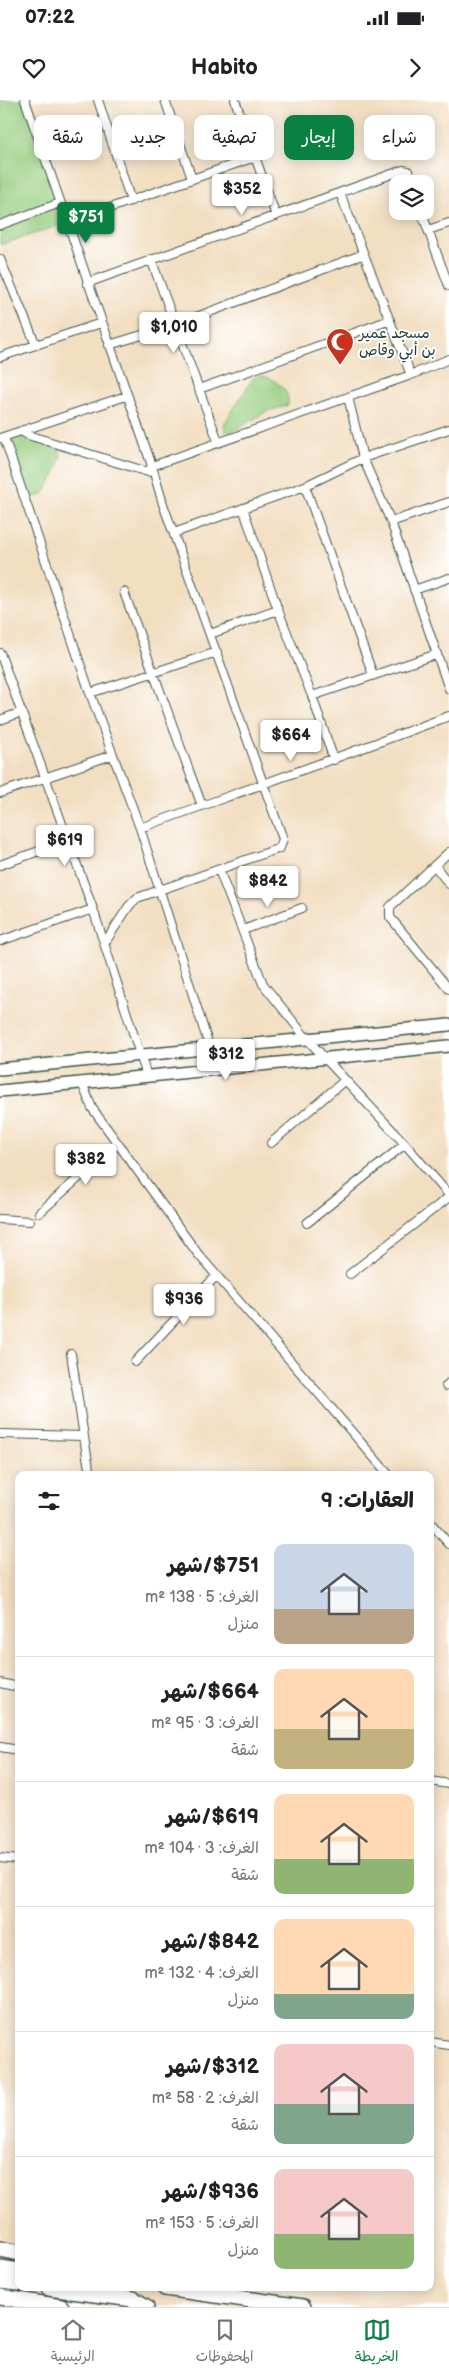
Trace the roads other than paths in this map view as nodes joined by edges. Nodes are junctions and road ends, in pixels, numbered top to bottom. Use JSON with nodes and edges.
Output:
{"nodes":[{"id":1,"x":25,"y":100,"type":"edge"},
{"id":2,"x":98,"y":100,"type":"edge"},
{"id":3,"x":165,"y":100,"type":"edge"},
{"id":4,"x":235,"y":100,"type":"edge"},
{"id":5,"x":240,"y":115,"type":"edge"},
{"id":6,"x":246,"y":160,"type":"edge"},
{"id":7,"x":256,"y":160,"type":"edge"},
{"id":8,"x":389,"y":175,"type":"edge"},
{"id":9,"x":389,"y":175,"type":"edge"},
{"id":10,"x":409,"y":175,"type":"edge"},
{"id":11,"x":192,"y":179,"type":"junction"},
{"id":12,"x":340,"y":193,"type":"junction"},
{"id":13,"x":130,"y":200,"type":"junction"},
{"id":14,"x":60,"y":203,"type":"junction"},
{"id":15,"x":276,"y":216,"type":"junction"},
{"id":16,"x":424,"y":220,"type":"edge"},
{"id":17,"x":67,"y":223,"type":"junction"},
{"id":18,"x":449,"y":223,"type":"edge"},
{"id":19,"x":0,"y":225,"type":"edge"},
{"id":20,"x":428,"y":230,"type":"junction"},
{"id":21,"x":364,"y":254,"type":"junction"},
{"id":22,"x":0,"y":259,"type":"edge"},
{"id":23,"x":151,"y":259,"type":"junction"},
{"id":24,"x":87,"y":283,"type":"junction"},
{"id":25,"x":449,"y":286,"type":"edge"},
{"id":26,"x":390,"y":320,"type":"junction"},
{"id":27,"x":101,"y":323,"type":"junction"},
{"id":28,"x":175,"y":326,"type":"junction"},
{"id":29,"x":36,"y":345,"type":"junction"},
{"id":30,"x":109,"y":345,"type":"junction"},
{"id":31,"x":0,"y":358,"type":"edge"},
{"id":32,"x":449,"y":359,"type":"edge"},
{"id":33,"x":411,"y":374,"type":"junction"},
{"id":34,"x":199,"y":389,"type":"junction"},
{"id":35,"x":126,"y":396,"type":"junction"},
{"id":36,"x":348,"y":397,"type":"junction"},
{"id":37,"x":449,"y":429,"type":"edge"},
{"id":38,"x":21,"y":432,"type":"junction"},
{"id":39,"x":2,"y":438,"type":"edge"},
{"id":40,"x":218,"y":441,"type":"junction"},
{"id":41,"x":363,"y":458,"type":"junction"},
{"id":42,"x":152,"y":466,"type":"junction"},
{"id":43,"x":305,"y":486,"type":"junction"},
{"id":44,"x":449,"y":502,"type":"edge"},
{"id":45,"x":242,"y":508,"type":"junction"},
{"id":46,"x":390,"y":522,"type":"junction"},
{"id":47,"x":174,"y":533,"type":"junction"},
{"id":48,"x":449,"y":578,"type":"edge"},
{"id":49,"x":414,"y":590,"type":"junction"},
{"id":50,"x":124,"y":592,"type":"dead end"},
{"id":51,"x":278,"y":610,"type":"junction"},
{"id":52,"x":210,"y":634,"type":"junction"},
{"id":53,"x":217,"y":652,"type":"junction"},
{"id":54,"x":0,"y":653,"type":"edge"},
{"id":55,"x":437,"y":654,"type":"junction"},
{"id":56,"x":154,"y":672,"type":"junction"},
{"id":57,"x":373,"y":675,"type":"junction"},
{"id":58,"x":449,"y":689,"type":"edge"},
{"id":59,"x":90,"y":693,"type":"junction"},
{"id":60,"x":312,"y":696,"type":"junction"},
{"id":61,"x":22,"y":712,"type":"junction"},
{"id":62,"x":449,"y":716,"type":"edge"},
{"id":63,"x":0,"y":720,"type":"edge"},
{"id":64,"x":112,"y":755,"type":"junction"},
{"id":65,"x":334,"y":760,"type":"junction"},
{"id":66,"x":44,"y":778,"type":"junction"},
{"id":67,"x":264,"y":782,"type":"junction"},
{"id":68,"x":0,"y":794,"type":"edge"},
{"id":69,"x":202,"y":806,"type":"junction"},
{"id":70,"x":140,"y":828,"type":"junction"},
{"id":71,"x":67,"y":841,"type":"junction"},
{"id":72,"x":449,"y":852,"type":"edge"},
{"id":73,"x":0,"y":865,"type":"edge"},
{"id":74,"x":435,"y":866,"type":"junction"},
{"id":75,"x":219,"y":870,"type":"junction"},
{"id":76,"x":449,"y":884,"type":"edge"},
{"id":77,"x":159,"y":890,"type":"junction"},
{"id":78,"x":302,"y":908,"type":"dead end"},
{"id":79,"x":93,"y":909,"type":"junction"},
{"id":80,"x":243,"y":930,"type":"junction"},
{"id":81,"x":0,"y":941,"type":"edge"},
{"id":82,"x":104,"y":944,"type":"junction"},
{"id":83,"x":449,"y":989,"type":"edge"},
{"id":84,"x":449,"y":1025,"type":"edge"},
{"id":85,"x":307,"y":1039,"type":"junction"},
{"id":86,"x":449,"y":1046,"type":"edge"},
{"id":87,"x":210,"y":1049,"type":"junction"},
{"id":88,"x":142,"y":1055,"type":"junction"},
{"id":89,"x":325,"y":1058,"type":"junction"},
{"id":90,"x":0,"y":1069,"type":"edge"},
{"id":91,"x":147,"y":1076,"type":"junction"},
{"id":92,"x":345,"y":1080,"type":"junction"},
{"id":93,"x":82,"y":1083,"type":"junction"},
{"id":94,"x":0,"y":1091,"type":"edge"},
{"id":95,"x":118,"y":1143,"type":"junction"},
{"id":96,"x":271,"y":1143,"type":"dead end"},
{"id":97,"x":405,"y":1144,"type":"junction"},
{"id":98,"x":446,"y":1186,"type":"edge"},
{"id":99,"x":449,"y":1196,"type":"edge"},
{"id":100,"x":39,"y":1213,"type":"dead end"},
{"id":101,"x":0,"y":1219,"type":"edge"},
{"id":102,"x":30,"y":1221,"type":"dead end"},
{"id":103,"x":308,"y":1223,"type":"dead end"},
{"id":104,"x":350,"y":1274,"type":"dead end"},
{"id":105,"x":217,"y":1275,"type":"junction"},
{"id":106,"x":71,"y":1354,"type":"dead end"},
{"id":107,"x":134,"y":1362,"type":"dead end"},
{"id":108,"x":0,"y":1434,"type":"edge"},
{"id":109,"x":84,"y":1436,"type":"junction"},
{"id":110,"x":89,"y":1471,"type":"edge"},
{"id":111,"x":386,"y":1471,"type":"edge"},
{"id":112,"x":434,"y":1527,"type":"edge"},
{"id":113,"x":449,"y":1544,"type":"edge"},
{"id":114,"x":0,"y":1683,"type":"edge"},
{"id":115,"x":15,"y":1686,"type":"edge"},
{"id":116,"x":0,"y":1747,"type":"edge"},
{"id":117,"x":15,"y":1749,"type":"edge"},
{"id":118,"x":434,"y":1782,"type":"edge"},
{"id":119,"x":449,"y":1784,"type":"edge"},
{"id":120,"x":0,"y":1858,"type":"edge"},
{"id":121,"x":15,"y":1860,"type":"edge"},
{"id":122,"x":434,"y":2043,"type":"edge"},
{"id":123,"x":449,"y":2045,"type":"edge"},
{"id":124,"x":0,"y":2249,"type":"edge"},
{"id":125,"x":15,"y":2252,"type":"edge"},
{"id":126,"x":0,"y":2268,"type":"edge"},
{"id":127,"x":15,"y":2270,"type":"edge"},
{"id":128,"x":0,"y":2280,"type":"edge"},
{"id":129,"x":15,"y":2282,"type":"edge"},
{"id":130,"x":72,"y":2291,"type":"edge"},
{"id":131,"x":187,"y":2291,"type":"edge"},
{"id":132,"x":0,"y":2297,"type":"edge"},
{"id":133,"x":61,"y":2307,"type":"edge"},
{"id":134,"x":146,"y":2307,"type":"edge"},
{"id":135,"x":303,"y":2307,"type":"edge"}],
"edges":[{"from":1,"to":14,"type":"street"},
{"from":2,"to":13,"type":"street"},
{"from":3,"to":11,"type":"street"},
{"from":4,"to":5,"type":"street"},
{"from":6,"to":11,"type":"street"},
{"from":7,"to":15,"type":"street"},
{"from":8,"to":10,"type":"street"},
{"from":9,"to":12,"type":"street"},
{"from":11,"to":13,"type":"street"},
{"from":12,"to":15,"type":"street"},
{"from":12,"to":21,"type":"street"},
{"from":13,"to":17,"type":"street"},
{"from":14,"to":17,"type":"street"},
{"from":14,"to":19,"type":"street"},
{"from":15,"to":23,"type":"street"},
{"from":16,"to":20,"type":"street"},
{"from":17,"to":24,"type":"street"},
{"from":18,"to":20,"type":"street"},
{"from":20,"to":25,"type":"street"},
{"from":21,"to":26,"type":"street"},
{"from":21,"to":28,"type":"street"},
{"from":22,"to":29,"type":"street"},
{"from":23,"to":24,"type":"street"},
{"from":23,"to":28,"type":"street"},
{"from":24,"to":27,"type":"street"},
{"from":26,"to":33,"type":"street"},
{"from":26,"to":34,"type":"street"},
{"from":27,"to":29,"type":"street"},
{"from":27,"to":30,"type":"street"},
{"from":28,"to":30,"type":"street"},
{"from":28,"to":34,"type":"street"},
{"from":29,"to":31,"type":"street"},
{"from":30,"to":35,"type":"street"},
{"from":32,"to":33,"type":"street"},
{"from":33,"to":36,"type":"street"},
{"from":34,"to":40,"type":"street"},
{"from":35,"to":38,"type":"street"},
{"from":35,"to":42,"type":"street"},
{"from":36,"to":40,"type":"street"},
{"from":36,"to":41,"type":"street"},
{"from":37,"to":41,"type":"street"},
{"from":38,"to":39,"type":"street"},
{"from":38,"to":42,"type":"street"},
{"from":39,"to":59,"type":"street"},
{"from":40,"to":42,"type":"street"},
{"from":41,"to":43,"type":"street"},
{"from":41,"to":46,"type":"street"},
{"from":42,"to":47,"type":"street"},
{"from":43,"to":45,"type":"street"},
{"from":43,"to":57,"type":"street"},
{"from":44,"to":46,"type":"street"},
{"from":45,"to":47,"type":"street"},
{"from":45,"to":51,"type":"street"},
{"from":46,"to":49,"type":"street"},
{"from":47,"to":52,"type":"street"},
{"from":48,"to":49,"type":"street"},
{"from":49,"to":55,"type":"street"},
{"from":50,"to":56,"type":"street"},
{"from":51,"to":52,"type":"street"},
{"from":51,"to":60,"type":"street"},
{"from":52,"to":53,"type":"street"},
{"from":53,"to":56,"type":"street"},
{"from":53,"to":67,"type":"street"},
{"from":54,"to":61,"type":"street"},
{"from":55,"to":57,"type":"street"},
{"from":55,"to":58,"type":"street"},
{"from":56,"to":59,"type":"street"},
{"from":56,"to":69,"type":"street"},
{"from":57,"to":60,"type":"street"},
{"from":59,"to":64,"type":"street"},
{"from":60,"to":65,"type":"street"},
{"from":61,"to":63,"type":"street"},
{"from":61,"to":66,"type":"street"},
{"from":62,"to":65,"type":"street"},
{"from":64,"to":66,"type":"street"},
{"from":64,"to":70,"type":"street"},
{"from":65,"to":67,"type":"street"},
{"from":66,"to":68,"type":"street"},
{"from":66,"to":71,"type":"street"},
{"from":67,"to":69,"type":"street"},
{"from":67,"to":75,"type":"street"},
{"from":69,"to":70,"type":"street"},
{"from":70,"to":77,"type":"street"},
{"from":71,"to":73,"type":"street"},
{"from":71,"to":79,"type":"street"},
{"from":72,"to":74,"type":"street"},
{"from":74,"to":76,"type":"street"},
{"from":74,"to":83,"type":"street"},
{"from":75,"to":77,"type":"street"},
{"from":75,"to":80,"type":"street"},
{"from":77,"to":82,"type":"street"},
{"from":77,"to":87,"type":"street"},
{"from":78,"to":80,"type":"street"},
{"from":79,"to":81,"type":"street"},
{"from":79,"to":82,"type":"street"},
{"from":80,"to":85,"type":"street"},
{"from":82,"to":88,"type":"street"},
{"from":84,"to":85,"type":"main road"},
{"from":85,"to":87,"type":"main road"},
{"from":85,"to":89,"type":"street"},
{"from":86,"to":89,"type":"main road"},
{"from":87,"to":88,"type":"main road"},
{"from":88,"to":90,"type":"main road"},
{"from":88,"to":91,"type":"street"},
{"from":89,"to":91,"type":"main road"},
{"from":89,"to":92,"type":"street"},
{"from":91,"to":93,"type":"main road"},
{"from":92,"to":96,"type":"street"},
{"from":92,"to":97,"type":"street"},
{"from":93,"to":94,"type":"main road"},
{"from":93,"to":95,"type":"street"},
{"from":95,"to":100,"type":"street"},
{"from":95,"to":105,"type":"street"},
{"from":97,"to":98,"type":"street"},
{"from":97,"to":103,"type":"street"},
{"from":98,"to":99,"type":"street"},
{"from":99,"to":104,"type":"street"},
{"from":101,"to":102,"type":"street"},
{"from":105,"to":107,"type":"street"},
{"from":105,"to":111,"type":"street"},
{"from":106,"to":109,"type":"street"},
{"from":108,"to":109,"type":"street"},
{"from":109,"to":110,"type":"street"},
{"from":112,"to":113,"type":"street"},
{"from":114,"to":115,"type":"street"},
{"from":116,"to":117,"type":"street"},
{"from":118,"to":119,"type":"street"},
{"from":120,"to":121,"type":"street"},
{"from":122,"to":123,"type":"street"},
{"from":124,"to":125,"type":"highway"},
{"from":126,"to":127,"type":"highway"},
{"from":128,"to":129,"type":"highway"},
{"from":130,"to":134,"type":"highway"},
{"from":131,"to":135,"type":"highway"},
{"from":132,"to":133,"type":"highway"}]}
